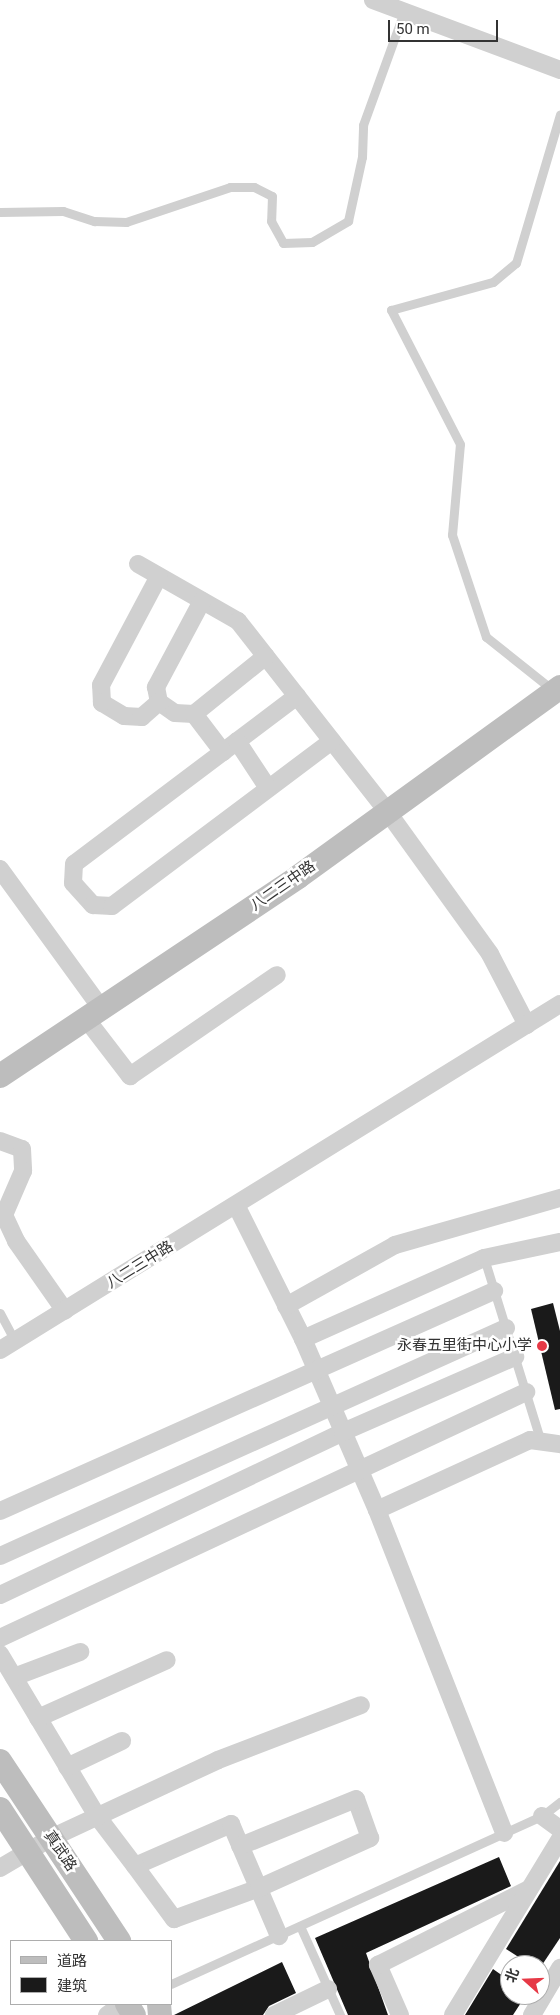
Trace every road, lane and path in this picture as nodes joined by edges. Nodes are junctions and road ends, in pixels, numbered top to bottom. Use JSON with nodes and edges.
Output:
{"nodes":[{"id":1,"x":373,"y":0,"type":"edge"},
{"id":2,"x":404,"y":12,"type":"junction"},
{"id":3,"x":560,"y":70,"type":"edge"},
{"id":4,"x":560,"y":114,"type":"edge"},
{"id":5,"x":0,"y":212,"type":"edge"},
{"id":6,"x":138,"y":564,"type":"dead end"},
{"id":7,"x":159,"y":576,"type":"junction"},
{"id":8,"x":202,"y":601,"type":"junction"},
{"id":9,"x":266,"y":656,"type":"junction"},
{"id":10,"x":557,"y":689,"type":"edge"},
{"id":11,"x":297,"y":696,"type":"junction"},
{"id":12,"x":159,"y":702,"type":"junction"},
{"id":13,"x":194,"y":714,"type":"junction"},
{"id":14,"x":332,"y":741,"type":"junction"},
{"id":15,"x":230,"y":747,"type":"junction"},
{"id":16,"x":268,"y":788,"type":"junction"},
{"id":17,"x":387,"y":811,"type":"junction"},
{"id":18,"x":0,"y":869,"type":"edge"},
{"id":19,"x":277,"y":975,"type":"dead end"},
{"id":20,"x":560,"y":1004,"type":"edge"},
{"id":21,"x":95,"y":1015,"type":"junction"},
{"id":22,"x":527,"y":1025,"type":"junction"},
{"id":23,"x":0,"y":1076,"type":"edge"},
{"id":24,"x":0,"y":1141,"type":"edge"},
{"id":25,"x":560,"y":1198,"type":"edge"},
{"id":26,"x":236,"y":1205,"type":"junction"},
{"id":27,"x":560,"y":1242,"type":"edge"},
{"id":28,"x":484,"y":1258,"type":"junction"},
{"id":29,"x":494,"y":1291,"type":"junction"},
{"id":30,"x":286,"y":1306,"type":"junction"},
{"id":31,"x":65,"y":1311,"type":"junction"},
{"id":32,"x":0,"y":1313,"type":"edge"},
{"id":33,"x":506,"y":1328,"type":"junction"},
{"id":34,"x":303,"y":1340,"type":"junction"},
{"id":35,"x":8,"y":1346,"type":"edge"},
{"id":36,"x":515,"y":1357,"type":"junction"},
{"id":37,"x":315,"y":1368,"type":"junction"},
{"id":38,"x":526,"y":1392,"type":"junction"},
{"id":39,"x":331,"y":1403,"type":"junction"},
{"id":40,"x":343,"y":1432,"type":"junction"},
{"id":41,"x":541,"y":1442,"type":"junction"},
{"id":42,"x":560,"y":1444,"type":"edge"},
{"id":43,"x":361,"y":1473,"type":"junction"},
{"id":44,"x":377,"y":1510,"type":"junction"},
{"id":45,"x":0,"y":1511,"type":"edge"},
{"id":46,"x":0,"y":1556,"type":"edge"},
{"id":47,"x":0,"y":1595,"type":"edge"},
{"id":48,"x":0,"y":1638,"type":"edge"},
{"id":49,"x":80,"y":1652,"type":"dead end"},
{"id":50,"x":0,"y":1654,"type":"edge"},
{"id":51,"x":167,"y":1660,"type":"dead end"},
{"id":52,"x":14,"y":1677,"type":"junction"},
{"id":53,"x":361,"y":1705,"type":"dead end"},
{"id":54,"x":38,"y":1718,"type":"junction"},
{"id":55,"x":122,"y":1741,"type":"dead end"},
{"id":56,"x":0,"y":1761,"type":"edge"},
{"id":57,"x":67,"y":1767,"type":"junction"},
{"id":58,"x":560,"y":1802,"type":"edge"},
{"id":59,"x":0,"y":1809,"type":"edge"},
{"id":60,"x":97,"y":1816,"type":"junction"},
{"id":61,"x":542,"y":1816,"type":"junction"},
{"id":62,"x":560,"y":1829,"type":"edge"},
{"id":63,"x":504,"y":1833,"type":"junction"},
{"id":64,"x":50,"y":1838,"type":"junction"},
{"id":65,"x":560,"y":1839,"type":"edge"},
{"id":66,"x":240,"y":1846,"type":"junction"},
{"id":67,"x":27,"y":1851,"type":"junction"},
{"id":68,"x":135,"y":1866,"type":"junction"},
{"id":69,"x":0,"y":1868,"type":"edge"},
{"id":70,"x":259,"y":1888,"type":"junction"},
{"id":71,"x":529,"y":1889,"type":"junction"},
{"id":72,"x":300,"y":1926,"type":"junction"},
{"id":73,"x":279,"y":1936,"type":"junction"},
{"id":74,"x":85,"y":1940,"type":"edge"},
{"id":75,"x":118,"y":1940,"type":"edge"},
{"id":76,"x":560,"y":1968,"type":"edge"},
{"id":77,"x":172,"y":1984,"type":"edge"},
{"id":78,"x":328,"y":1989,"type":"junction"},
{"id":79,"x":123,"y":2005,"type":"edge"},
{"id":80,"x":126,"y":2005,"type":"edge"},
{"id":81,"x":106,"y":2015,"type":"edge"},
{"id":82,"x":134,"y":2015,"type":"edge"},
{"id":83,"x":274,"y":2015,"type":"edge"},
{"id":84,"x":340,"y":2015,"type":"edge"},
{"id":85,"x":400,"y":2015,"type":"edge"},
{"id":86,"x":453,"y":2015,"type":"edge"},
{"id":87,"x":532,"y":2015,"type":"edge"}],
"edges":[{"from":1,"to":2,"type":"street"},
{"from":2,"to":3,"type":"street"},
{"from":2,"to":5,"type":"lane"},
{"from":4,"to":10,"type":"lane"},
{"from":6,"to":7,"type":"street"},
{"from":7,"to":8,"type":"street"},
{"from":7,"to":12,"type":"street"},
{"from":8,"to":9,"type":"street"},
{"from":8,"to":12,"type":"street"},
{"from":9,"to":11,"type":"street"},
{"from":9,"to":13,"type":"street"},
{"from":10,"to":17,"type":"main road","name":"八二三中路"},
{"from":11,"to":14,"type":"street"},
{"from":11,"to":15,"type":"street"},
{"from":12,"to":13,"type":"street"},
{"from":13,"to":15,"type":"street"},
{"from":14,"to":16,"type":"street"},
{"from":14,"to":17,"type":"street"},
{"from":15,"to":16,"type":"street"},
{"from":15,"to":16,"type":"street"},
{"from":17,"to":21,"type":"main road","name":"八二三中路"},
{"from":17,"to":22,"type":"street"},
{"from":18,"to":21,"type":"street"},
{"from":19,"to":21,"type":"street"},
{"from":20,"to":22,"type":"street","name":"八二三中路"},
{"from":21,"to":23,"type":"main road","name":"八二三中路"},
{"from":22,"to":26,"type":"street","name":"八二三中路"},
{"from":24,"to":31,"type":"street"},
{"from":25,"to":30,"type":"street"},
{"from":26,"to":30,"type":"street"},
{"from":26,"to":31,"type":"street","name":"八二三中路"},
{"from":27,"to":28,"type":"street"},
{"from":28,"to":29,"type":"lane"},
{"from":28,"to":34,"type":"street"},
{"from":29,"to":33,"type":"lane"},
{"from":29,"to":37,"type":"street"},
{"from":30,"to":34,"type":"street"},
{"from":31,"to":35,"type":"street","name":"八二三中路"},
{"from":32,"to":35,"type":"lane"},
{"from":33,"to":36,"type":"lane"},
{"from":33,"to":39,"type":"street"},
{"from":34,"to":37,"type":"street"},
{"from":36,"to":38,"type":"lane"},
{"from":36,"to":40,"type":"street"},
{"from":37,"to":39,"type":"street"},
{"from":37,"to":45,"type":"street"},
{"from":38,"to":41,"type":"lane"},
{"from":38,"to":43,"type":"street"},
{"from":39,"to":40,"type":"street"},
{"from":39,"to":46,"type":"street"},
{"from":40,"to":43,"type":"street"},
{"from":40,"to":47,"type":"street"},
{"from":41,"to":42,"type":"street"},
{"from":41,"to":44,"type":"street"},
{"from":43,"to":44,"type":"street"},
{"from":43,"to":48,"type":"street"},
{"from":44,"to":63,"type":"street"},
{"from":49,"to":52,"type":"street"},
{"from":50,"to":52,"type":"street"},
{"from":51,"to":54,"type":"street"},
{"from":52,"to":54,"type":"street"},
{"from":53,"to":60,"type":"street"},
{"from":54,"to":57,"type":"street"},
{"from":55,"to":57,"type":"street"},
{"from":56,"to":64,"type":"main road","name":"真武路"},
{"from":57,"to":60,"type":"street"},
{"from":58,"to":61,"type":"lane"},
{"from":59,"to":67,"type":"main road","name":"真武路"},
{"from":60,"to":64,"type":"street"},
{"from":60,"to":68,"type":"street"},
{"from":61,"to":62,"type":"street"},
{"from":61,"to":63,"type":"lane"},
{"from":63,"to":72,"type":"lane"},
{"from":64,"to":67,"type":"street"},
{"from":64,"to":75,"type":"main road","name":"真武路"},
{"from":65,"to":71,"type":"street"},
{"from":66,"to":68,"type":"street"},
{"from":66,"to":70,"type":"street"},
{"from":66,"to":70,"type":"street"},
{"from":67,"to":69,"type":"street"},
{"from":67,"to":74,"type":"main road","name":"真武路"},
{"from":68,"to":70,"type":"street"},
{"from":70,"to":73,"type":"street"},
{"from":71,"to":85,"type":"street"},
{"from":71,"to":86,"type":"street"},
{"from":72,"to":73,"type":"lane"},
{"from":72,"to":78,"type":"lane"},
{"from":73,"to":77,"type":"lane"},
{"from":76,"to":87,"type":"street"},
{"from":78,"to":83,"type":"street"},
{"from":78,"to":84,"type":"lane"},
{"from":79,"to":81,"type":"street"},
{"from":80,"to":82,"type":"main road"}]}
